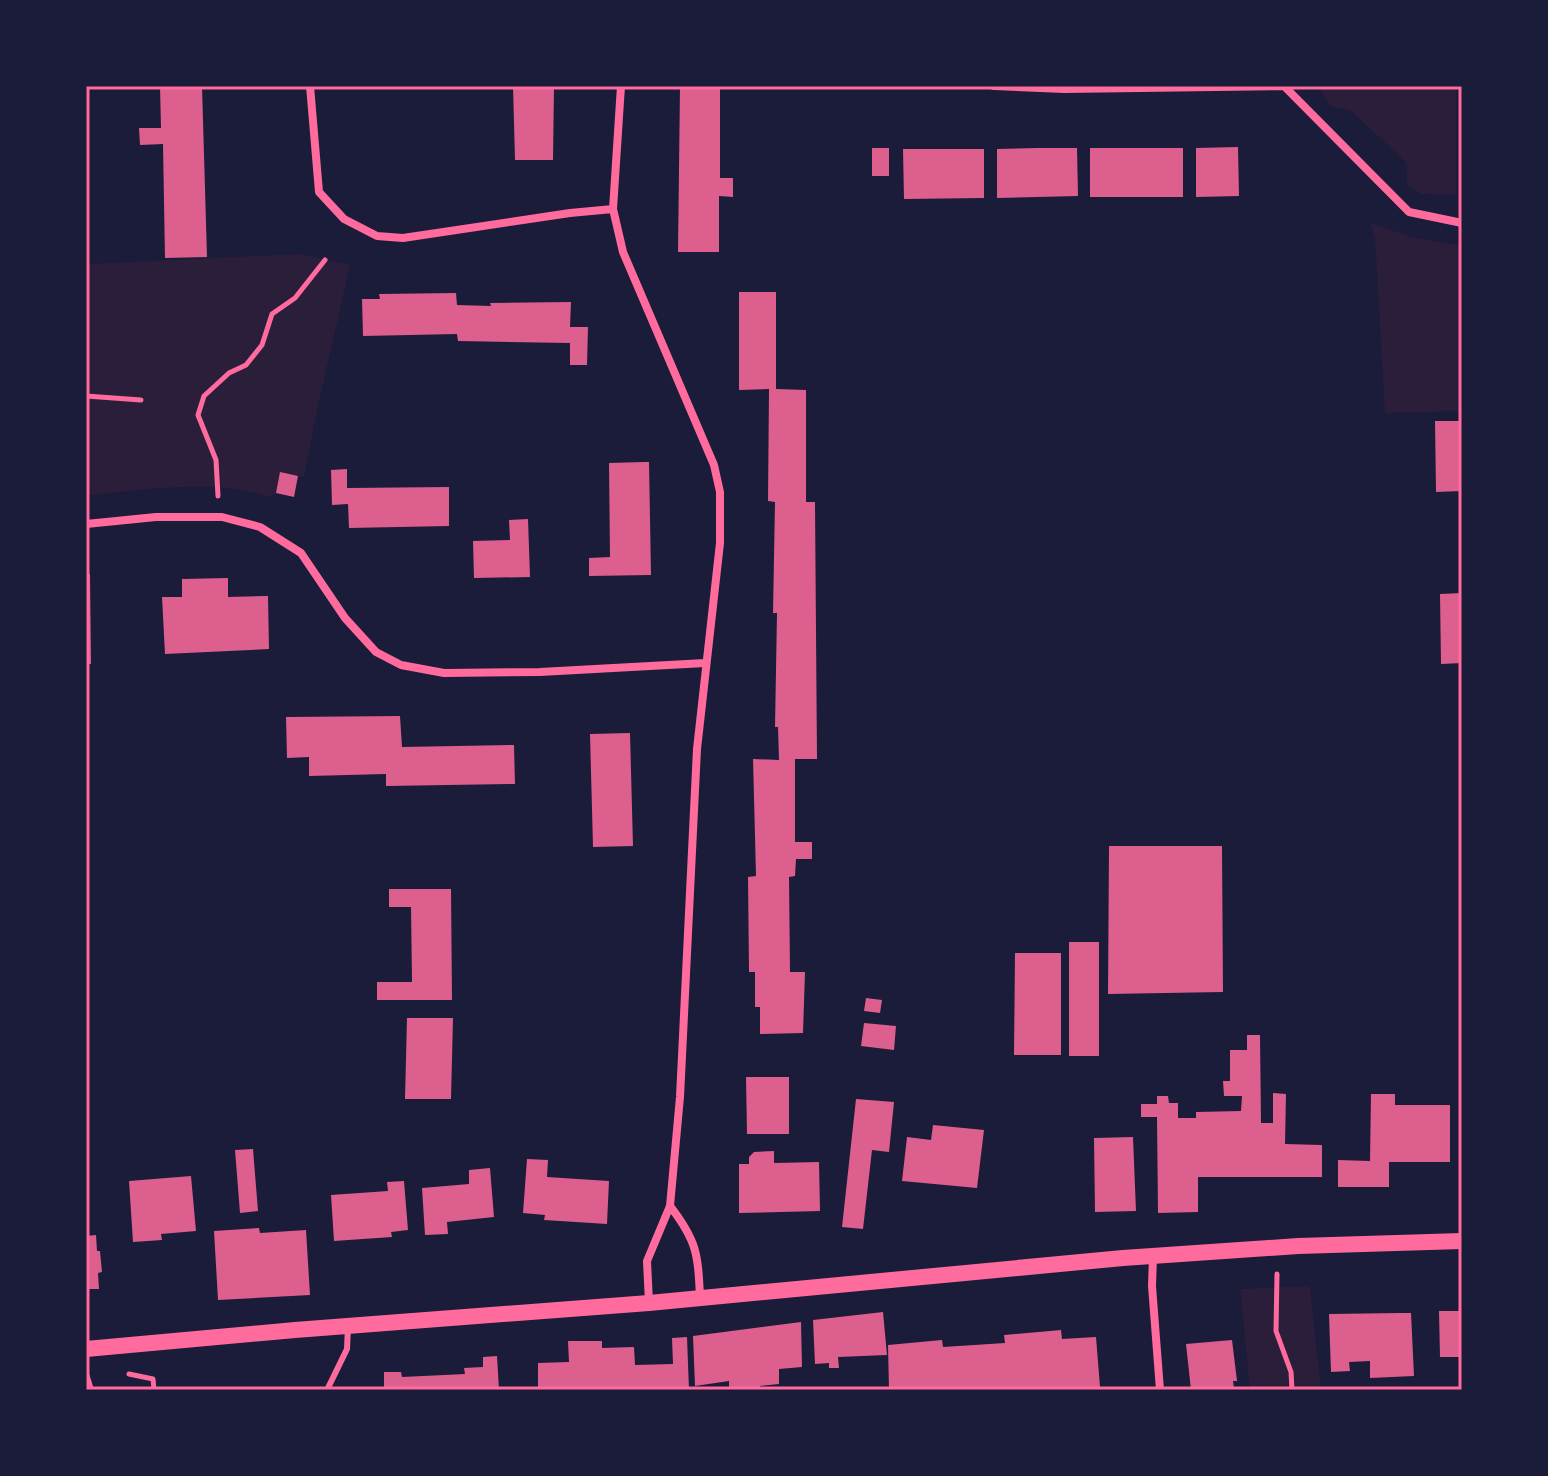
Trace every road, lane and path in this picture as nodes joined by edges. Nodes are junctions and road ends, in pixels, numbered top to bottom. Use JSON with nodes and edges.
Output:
{"nodes":[{"id":1,"x":310,"y":86,"type":"edge"},
{"id":2,"x":621,"y":86,"type":"edge"},
{"id":3,"x":994,"y":86,"type":"edge"},
{"id":4,"x":1284,"y":86,"type":"edge"},
{"id":5,"x":613,"y":209,"type":"junction"},
{"id":6,"x":1462,"y":223,"type":"edge"},
{"id":7,"x":325,"y":260,"type":"dead end"},
{"id":8,"x":86,"y":396,"type":"edge"},
{"id":9,"x":141,"y":400,"type":"dead end"},
{"id":10,"x":222,"y":517,"type":"junction"},
{"id":11,"x":86,"y":524,"type":"edge"},
{"id":12,"x":705,"y":663,"type":"junction"},
{"id":13,"x":670,"y":1206,"type":"junction"},
{"id":14,"x":1462,"y":1241,"type":"edge"},
{"id":15,"x":1272,"y":1247,"type":"junction"},
{"id":16,"x":1153,"y":1257,"type":"junction"},
{"id":17,"x":700,"y":1297,"type":"junction"},
{"id":18,"x":649,"y":1303,"type":"junction"},
{"id":19,"x":348,"y":1326,"type":"junction"},
{"id":20,"x":86,"y":1349,"type":"edge"},
{"id":21,"x":86,"y":1374,"type":"edge"},
{"id":22,"x":91,"y":1390,"type":"edge"},
{"id":23,"x":327,"y":1390,"type":"edge"},
{"id":24,"x":1160,"y":1390,"type":"edge"},
{"id":25,"x":1292,"y":1390,"type":"edge"}],
"edges":[{"from":1,"to":5,"type":"street"},
{"from":2,"to":5,"type":"street"},
{"from":3,"to":4,"type":"street"},
{"from":4,"to":6,"type":"street"},
{"from":5,"to":12,"type":"street"},
{"from":7,"to":10,"type":"path"},
{"from":8,"to":9,"type":"path"},
{"from":10,"to":11,"type":"street"},
{"from":10,"to":12,"type":"street"},
{"from":12,"to":13,"type":"street"},
{"from":13,"to":17,"type":"street"},
{"from":13,"to":18,"type":"street"},
{"from":14,"to":15,"type":"main road"},
{"from":15,"to":16,"type":"main road"},
{"from":15,"to":25,"type":"path"},
{"from":16,"to":17,"type":"main road"},
{"from":16,"to":24,"type":"street"},
{"from":17,"to":18,"type":"main road"},
{"from":18,"to":19,"type":"main road"},
{"from":19,"to":20,"type":"main road"},
{"from":19,"to":23,"type":"lane"},
{"from":21,"to":22,"type":"lane"}]}
